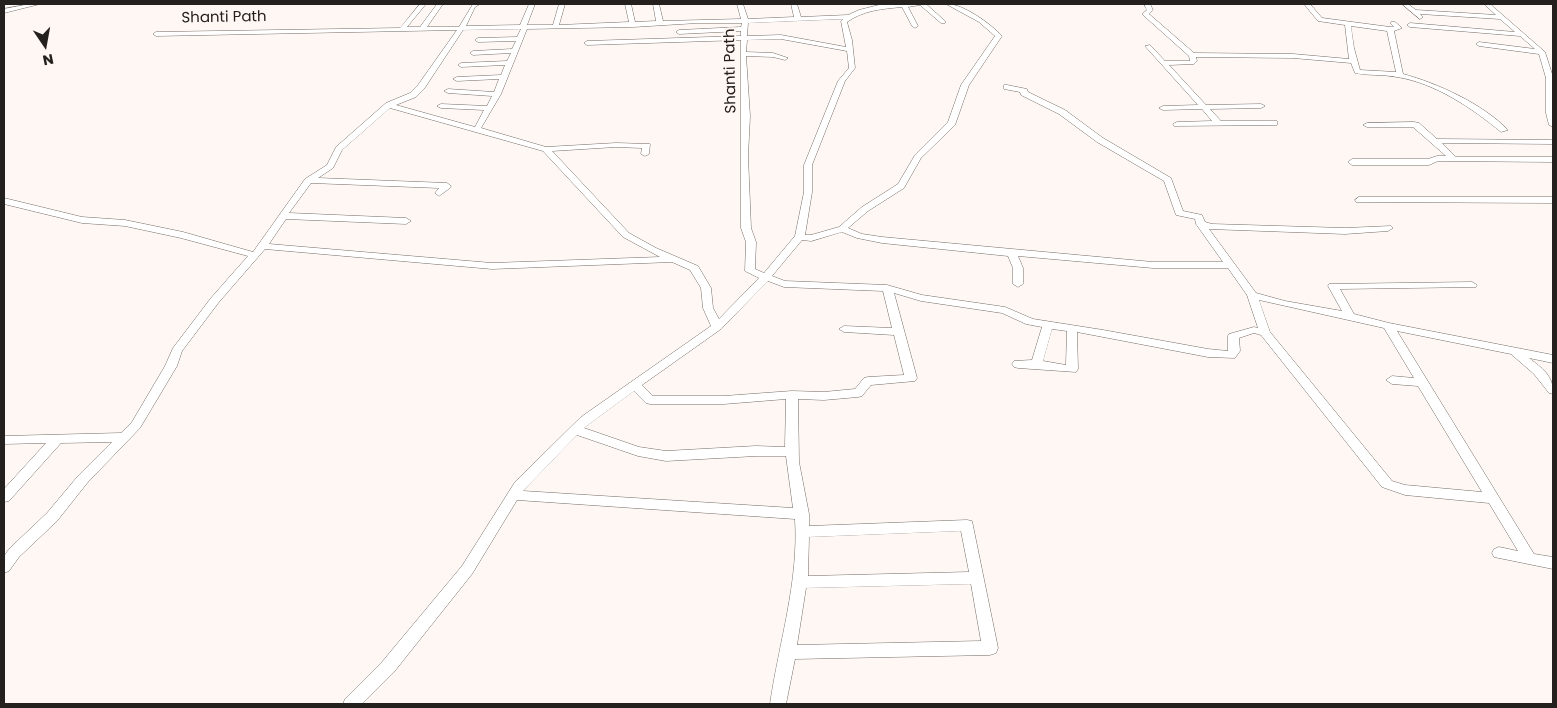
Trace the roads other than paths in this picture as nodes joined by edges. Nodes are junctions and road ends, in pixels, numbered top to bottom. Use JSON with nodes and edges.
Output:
{"nodes":[{"id":1,"x":37,"y":4,"type":"edge"},
{"id":2,"x":423,"y":4,"type":"edge"},
{"id":3,"x":440,"y":4,"type":"edge"},
{"id":4,"x":476,"y":4,"type":"edge"},
{"id":5,"x":532,"y":4,"type":"edge"},
{"id":6,"x":562,"y":4,"type":"edge"},
{"id":7,"x":628,"y":4,"type":"edge"},
{"id":8,"x":656,"y":4,"type":"edge"},
{"id":9,"x":740,"y":4,"type":"edge"},
{"id":10,"x":794,"y":4,"type":"edge"},
{"id":11,"x":918,"y":4,"type":"edge"},
{"id":12,"x":923,"y":4,"type":"edge"},
{"id":13,"x":949,"y":4,"type":"edge"},
{"id":14,"x":1147,"y":4,"type":"edge"},
{"id":15,"x":1307,"y":4,"type":"edge"},
{"id":16,"x":1405,"y":4,"type":"edge"},
{"id":17,"x":1487,"y":4,"type":"edge"},
{"id":18,"x":904,"y":5,"type":"junction"},
{"id":19,"x":4,"y":11,"type":"edge"},
{"id":20,"x":1415,"y":12,"type":"junction"},
{"id":21,"x":848,"y":17,"type":"junction"},
{"id":22,"x":1500,"y":17,"type":"junction"},
{"id":23,"x":798,"y":19,"type":"junction"},
{"id":24,"x":943,"y":22,"type":"dead end"},
{"id":25,"x":657,"y":23,"type":"junction"},
{"id":26,"x":633,"y":24,"type":"junction"},
{"id":27,"x":1348,"y":24,"type":"junction"},
{"id":28,"x":590,"y":26,"type":"junction"},
{"id":29,"x":915,"y":26,"type":"dead end"},
{"id":30,"x":1410,"y":26,"type":"dead end"},
{"id":31,"x":524,"y":27,"type":"junction"},
{"id":32,"x":555,"y":27,"type":"junction"},
{"id":33,"x":1431,"y":27,"type":"junction"},
{"id":34,"x":402,"y":29,"type":"junction"},
{"id":35,"x":422,"y":29,"type":"junction"},
{"id":36,"x":460,"y":29,"type":"junction"},
{"id":37,"x":745,"y":29,"type":"junction"},
{"id":38,"x":671,"y":32,"type":"dead end"},
{"id":39,"x":662,"y":33,"type":"dead end"},
{"id":40,"x":156,"y":34,"type":"dead end"},
{"id":41,"x":1521,"y":34,"type":"junction"},
{"id":42,"x":652,"y":37,"type":"junction"},
{"id":43,"x":521,"y":39,"type":"junction"},
{"id":44,"x":478,"y":40,"type":"dead end"},
{"id":45,"x":1479,"y":44,"type":"dead end"},
{"id":46,"x":1148,"y":46,"type":"dead end"},
{"id":47,"x":849,"y":49,"type":"junction"},
{"id":48,"x":515,"y":51,"type":"junction"},
{"id":49,"x":1542,"y":52,"type":"junction"},
{"id":50,"x":473,"y":53,"type":"dead end"},
{"id":51,"x":743,"y":54,"type":"junction"},
{"id":52,"x":1192,"y":55,"type":"junction"},
{"id":53,"x":785,"y":58,"type":"dead end"},
{"id":54,"x":1353,"y":61,"type":"junction"},
{"id":55,"x":511,"y":63,"type":"junction"},
{"id":56,"x":1162,"y":63,"type":"junction"},
{"id":57,"x":461,"y":65,"type":"dead end"},
{"id":58,"x":1400,"y":75,"type":"junction"},
{"id":59,"x":506,"y":77,"type":"junction"},
{"id":60,"x":457,"y":79,"type":"dead end"},
{"id":61,"x":1552,"y":83,"type":"edge"},
{"id":62,"x":1008,"y":87,"type":"dead end"},
{"id":63,"x":448,"y":92,"type":"dead end"},
{"id":64,"x":497,"y":94,"type":"junction"},
{"id":65,"x":388,"y":105,"type":"junction"},
{"id":66,"x":441,"y":106,"type":"dead end"},
{"id":67,"x":1204,"y":106,"type":"junction"},
{"id":68,"x":1260,"y":106,"type":"dead end"},
{"id":69,"x":489,"y":108,"type":"junction"},
{"id":70,"x":1162,"y":108,"type":"dead end"},
{"id":71,"x":1551,"y":114,"type":"edge"},
{"id":72,"x":1274,"y":123,"type":"dead end"},
{"id":73,"x":1177,"y":124,"type":"dead end"},
{"id":74,"x":1219,"y":124,"type":"junction"},
{"id":75,"x":1367,"y":125,"type":"dead end"},
{"id":76,"x":1553,"y":125,"type":"edge"},
{"id":77,"x":476,"y":129,"type":"junction"},
{"id":78,"x":1504,"y":130,"type":"dead end"},
{"id":79,"x":1435,"y":141,"type":"junction"},
{"id":80,"x":1553,"y":142,"type":"edge"},
{"id":81,"x":546,"y":149,"type":"junction"},
{"id":82,"x":645,"y":154,"type":"dead end"},
{"id":83,"x":1454,"y":159,"type":"junction"},
{"id":84,"x":1553,"y":160,"type":"edge"},
{"id":85,"x":1352,"y":162,"type":"dead end"},
{"id":86,"x":310,"y":180,"type":"junction"},
{"id":87,"x":439,"y":193,"type":"dead end"},
{"id":88,"x":1359,"y":200,"type":"dead end"},
{"id":89,"x":1553,"y":200,"type":"edge"},
{"id":90,"x":4,"y":201,"type":"edge"},
{"id":91,"x":283,"y":216,"type":"junction"},
{"id":92,"x":406,"y":221,"type":"dead end"},
{"id":93,"x":1200,"y":224,"type":"junction"},
{"id":94,"x":1388,"y":228,"type":"dead end"},
{"id":95,"x":842,"y":229,"type":"junction"},
{"id":96,"x":800,"y":237,"type":"junction"},
{"id":97,"x":263,"y":246,"type":"junction"},
{"id":98,"x":1012,"y":253,"type":"junction"},
{"id":99,"x":254,"y":255,"type":"junction"},
{"id":100,"x":676,"y":259,"type":"junction"},
{"id":101,"x":1231,"y":265,"type":"junction"},
{"id":102,"x":765,"y":278,"type":"junction"},
{"id":103,"x":1018,"y":284,"type":"dead end"},
{"id":104,"x":1472,"y":285,"type":"dead end"},
{"id":105,"x":887,"y":288,"type":"junction"},
{"id":106,"x":1252,"y":295,"type":"junction"},
{"id":107,"x":1350,"y":316,"type":"junction"},
{"id":108,"x":1048,"y":324,"type":"junction"},
{"id":109,"x":1388,"y":326,"type":"junction"},
{"id":110,"x":717,"y":327,"type":"junction"},
{"id":111,"x":844,"y":328,"type":"dead end"},
{"id":112,"x":1072,"y":328,"type":"junction"},
{"id":113,"x":898,"y":332,"type":"junction"},
{"id":114,"x":1264,"y":332,"type":"junction"},
{"id":115,"x":1513,"y":350,"type":"junction"},
{"id":116,"x":1553,"y":359,"type":"edge"},
{"id":117,"x":1018,"y":364,"type":"dead end"},
{"id":118,"x":1037,"y":364,"type":"junction"},
{"id":119,"x":1392,"y":380,"type":"dead end"},
{"id":120,"x":1422,"y":382,"type":"junction"},
{"id":121,"x":635,"y":385,"type":"junction"},
{"id":122,"x":1553,"y":390,"type":"edge"},
{"id":123,"x":792,"y":395,"type":"junction"},
{"id":124,"x":576,"y":430,"type":"junction"},
{"id":125,"x":125,"y":437,"type":"junction"},
{"id":126,"x":58,"y":438,"type":"junction"},
{"id":127,"x":4,"y":440,"type":"edge"},
{"id":128,"x":792,"y":452,"type":"junction"},
{"id":129,"x":514,"y":495,"type":"junction"},
{"id":130,"x":4,"y":497,"type":"edge"},
{"id":131,"x":1493,"y":498,"type":"junction"},
{"id":132,"x":802,"y":514,"type":"junction"},
{"id":133,"x":802,"y":532,"type":"junction"},
{"id":134,"x":1499,"y":553,"type":"dead end"},
{"id":135,"x":1530,"y":559,"type":"junction"},
{"id":136,"x":1553,"y":563,"type":"edge"},
{"id":137,"x":4,"y":567,"type":"edge"},
{"id":138,"x":976,"y":578,"type":"junction"},
{"id":139,"x":800,"y":582,"type":"junction"},
{"id":140,"x":788,"y":652,"type":"junction"},
{"id":141,"x":351,"y":704,"type":"edge"},
{"id":142,"x":778,"y":704,"type":"edge"}],
"edges":[{"from":1,"to":19,"type":"street"},
{"from":2,"to":34,"type":"street"},
{"from":3,"to":35,"type":"street"},
{"from":4,"to":36,"type":"street"},
{"from":5,"to":31,"type":"street"},
{"from":6,"to":32,"type":"street"},
{"from":7,"to":26,"type":"street"},
{"from":8,"to":25,"type":"street"},
{"from":9,"to":37,"type":"street"},
{"from":10,"to":23,"type":"street"},
{"from":11,"to":18,"type":"street"},
{"from":12,"to":24,"type":"street"},
{"from":13,"to":95,"type":"street"},
{"from":14,"to":52,"type":"street"},
{"from":15,"to":27,"type":"street"},
{"from":16,"to":20,"type":"street"},
{"from":17,"to":22,"type":"street"},
{"from":18,"to":21,"type":"street"},
{"from":18,"to":29,"type":"street"},
{"from":20,"to":22,"type":"street"},
{"from":20,"to":33,"type":"street"},
{"from":21,"to":23,"type":"street"},
{"from":21,"to":47,"type":"street"},
{"from":22,"to":41,"type":"street"},
{"from":23,"to":37,"type":"street"},
{"from":25,"to":26,"type":"street","name":"Shanti Path"},
{"from":25,"to":37,"type":"street","name":"Shanti Path"},
{"from":25,"to":42,"type":"street"},
{"from":26,"to":28,"type":"street","name":"Shanti Path"},
{"from":27,"to":54,"type":"street"},
{"from":27,"to":58,"type":"street"},
{"from":28,"to":32,"type":"street","name":"Shanti Path"},
{"from":28,"to":42,"type":"street"},
{"from":30,"to":33,"type":"street"},
{"from":31,"to":32,"type":"street","name":"Shanti Path"},
{"from":31,"to":36,"type":"street","name":"Shanti Path"},
{"from":31,"to":43,"type":"street"},
{"from":33,"to":41,"type":"street"},
{"from":34,"to":35,"type":"street","name":"Shanti Path"},
{"from":34,"to":40,"type":"street","name":"Shanti Path"},
{"from":35,"to":36,"type":"street","name":"Shanti Path"},
{"from":36,"to":65,"type":"street"},
{"from":37,"to":38,"type":"street"},
{"from":37,"to":42,"type":"street"},
{"from":37,"to":47,"type":"street"},
{"from":37,"to":51,"type":"street","name":"Shanti Path"},
{"from":39,"to":42,"type":"street"},
{"from":41,"to":49,"type":"street"},
{"from":43,"to":44,"type":"street"},
{"from":43,"to":48,"type":"street"},
{"from":45,"to":49,"type":"street"},
{"from":46,"to":56,"type":"street"},
{"from":47,"to":96,"type":"street"},
{"from":48,"to":50,"type":"street"},
{"from":48,"to":55,"type":"street"},
{"from":49,"to":61,"type":"street"},
{"from":51,"to":53,"type":"street"},
{"from":51,"to":102,"type":"street","name":"Shanti Path"},
{"from":52,"to":54,"type":"street"},
{"from":52,"to":56,"type":"street"},
{"from":54,"to":58,"type":"street"},
{"from":55,"to":57,"type":"street"},
{"from":55,"to":59,"type":"street"},
{"from":56,"to":67,"type":"street"},
{"from":58,"to":78,"type":"street"},
{"from":59,"to":60,"type":"street"},
{"from":59,"to":64,"type":"street"},
{"from":61,"to":71,"type":"street"},
{"from":62,"to":93,"type":"street"},
{"from":63,"to":64,"type":"street"},
{"from":64,"to":69,"type":"street"},
{"from":65,"to":77,"type":"street"},
{"from":65,"to":86,"type":"street"},
{"from":66,"to":69,"type":"street"},
{"from":67,"to":68,"type":"street"},
{"from":67,"to":70,"type":"street"},
{"from":67,"to":74,"type":"street"},
{"from":69,"to":77,"type":"street"},
{"from":71,"to":76,"type":"street"},
{"from":72,"to":74,"type":"street"},
{"from":73,"to":74,"type":"street"},
{"from":75,"to":79,"type":"street"},
{"from":77,"to":81,"type":"street"},
{"from":79,"to":80,"type":"street"},
{"from":79,"to":83,"type":"street"},
{"from":81,"to":82,"type":"street"},
{"from":81,"to":100,"type":"street"},
{"from":83,"to":84,"type":"street"},
{"from":83,"to":85,"type":"street"},
{"from":86,"to":87,"type":"street"},
{"from":86,"to":91,"type":"street"},
{"from":88,"to":89,"type":"street"},
{"from":90,"to":99,"type":"street"},
{"from":91,"to":92,"type":"street"},
{"from":91,"to":97,"type":"street"},
{"from":93,"to":94,"type":"street"},
{"from":93,"to":101,"type":"street"},
{"from":95,"to":96,"type":"street"},
{"from":95,"to":98,"type":"street"},
{"from":96,"to":102,"type":"street"},
{"from":97,"to":99,"type":"street"},
{"from":97,"to":100,"type":"street"},
{"from":98,"to":101,"type":"street"},
{"from":98,"to":103,"type":"street"},
{"from":99,"to":125,"type":"street"},
{"from":100,"to":110,"type":"street"},
{"from":101,"to":106,"type":"street"},
{"from":102,"to":105,"type":"street"},
{"from":102,"to":110,"type":"street"},
{"from":104,"to":107,"type":"street"},
{"from":105,"to":108,"type":"street"},
{"from":105,"to":113,"type":"street"},
{"from":106,"to":107,"type":"street"},
{"from":106,"to":114,"type":"street"},
{"from":107,"to":109,"type":"street"},
{"from":108,"to":112,"type":"street"},
{"from":108,"to":118,"type":"street"},
{"from":109,"to":115,"type":"street"},
{"from":109,"to":120,"type":"street"},
{"from":110,"to":121,"type":"street"},
{"from":111,"to":113,"type":"street"},
{"from":112,"to":114,"type":"street"},
{"from":112,"to":118,"type":"street"},
{"from":113,"to":123,"type":"street"},
{"from":114,"to":131,"type":"street"},
{"from":115,"to":116,"type":"street"},
{"from":115,"to":122,"type":"street"},
{"from":117,"to":118,"type":"street"},
{"from":119,"to":120,"type":"street"},
{"from":120,"to":131,"type":"street"},
{"from":121,"to":123,"type":"street"},
{"from":121,"to":124,"type":"street"},
{"from":123,"to":128,"type":"street"},
{"from":124,"to":128,"type":"street"},
{"from":124,"to":129,"type":"street"},
{"from":125,"to":126,"type":"street"},
{"from":125,"to":137,"type":"street"},
{"from":126,"to":127,"type":"street"},
{"from":126,"to":130,"type":"street"},
{"from":128,"to":132,"type":"street"},
{"from":129,"to":132,"type":"street"},
{"from":129,"to":141,"type":"street"},
{"from":131,"to":135,"type":"street"},
{"from":132,"to":133,"type":"street"},
{"from":133,"to":138,"type":"street"},
{"from":133,"to":139,"type":"street"},
{"from":134,"to":135,"type":"street"},
{"from":135,"to":136,"type":"street"},
{"from":138,"to":139,"type":"street"},
{"from":138,"to":140,"type":"street"},
{"from":139,"to":140,"type":"street"},
{"from":140,"to":142,"type":"street"}]}
